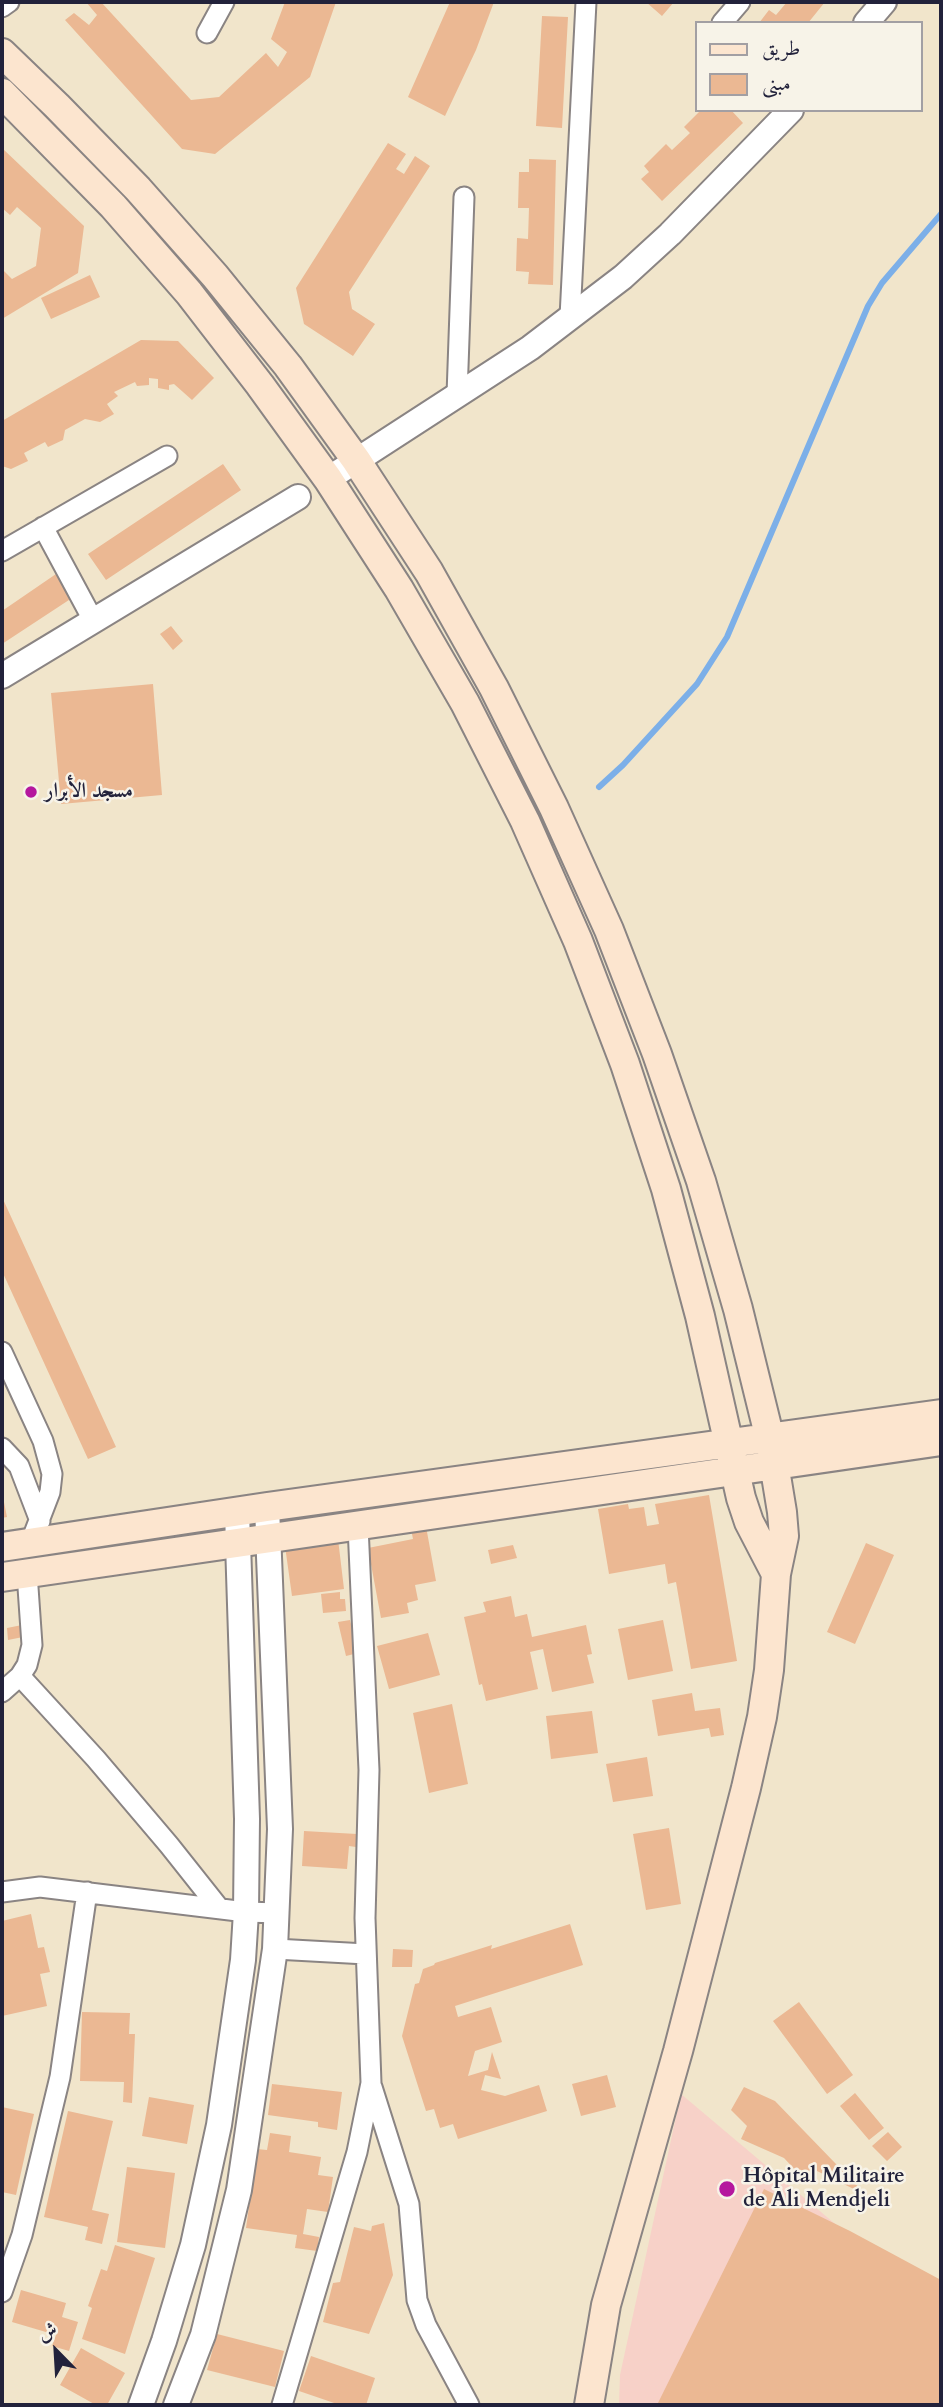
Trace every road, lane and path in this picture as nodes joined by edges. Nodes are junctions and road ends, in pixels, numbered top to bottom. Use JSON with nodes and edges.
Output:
{"nodes":[{"id":1,"x":9,"y":2,"type":"edge"},
{"id":2,"x":223,"y":2,"type":"edge"},
{"id":3,"x":586,"y":2,"type":"edge"},
{"id":4,"x":603,"y":2,"type":"edge"},
{"id":5,"x":740,"y":2,"type":"edge"},
{"id":6,"x":884,"y":2,"type":"edge"},
{"id":7,"x":2,"y":7,"type":"edge"},
{"id":8,"x":724,"y":21,"type":"edge"},
{"id":9,"x":868,"y":21,"type":"edge"},
{"id":10,"x":585,"y":23,"type":"junction"},
{"id":11,"x":207,"y":33,"type":"dead end"},
{"id":12,"x":2,"y":53,"type":"edge"},
{"id":13,"x":2,"y":93,"type":"edge"},
{"id":14,"x":789,"y":112,"type":"edge"},
{"id":15,"x":464,"y":197,"type":"dead end"},
{"id":16,"x":570,"y":317,"type":"junction"},
{"id":17,"x":457,"y":395,"type":"junction"},
{"id":18,"x":167,"y":456,"type":"dead end"},
{"id":19,"x":356,"y":460,"type":"junction"},
{"id":20,"x":327,"y":479,"type":"junction"},
{"id":21,"x":298,"y":497,"type":"joint"},
{"id":22,"x":43,"y":527,"type":"junction"},
{"id":23,"x":2,"y":551,"type":"edge"},
{"id":24,"x":93,"y":621,"type":"junction"},
{"id":25,"x":2,"y":676,"type":"edge"},
{"id":26,"x":2,"y":1352,"type":"edge"},
{"id":27,"x":941,"y":1414,"type":"edge"},
{"id":28,"x":770,"y":1439,"type":"junction"},
{"id":29,"x":941,"y":1441,"type":"edge"},
{"id":30,"x":728,"y":1445,"type":"junction"},
{"id":31,"x":2,"y":1448,"type":"edge"},
{"id":32,"x":773,"y":1467,"type":"junction"},
{"id":33,"x":734,"y":1473,"type":"junction"},
{"id":34,"x":267,"y":1507,"type":"junction"},
{"id":35,"x":237,"y":1512,"type":"junction"},
{"id":36,"x":358,"y":1526,"type":"junction"},
{"id":37,"x":35,"y":1532,"type":"junction"},
{"id":38,"x":269,"y":1537,"type":"junction"},
{"id":39,"x":238,"y":1541,"type":"junction"},
{"id":40,"x":2,"y":1547,"type":"edge"},
{"id":41,"x":776,"y":1574,"type":"junction"},
{"id":42,"x":14,"y":1575,"type":"edge"},
{"id":43,"x":20,"y":1676,"type":"junction"},
{"id":44,"x":2,"y":1692,"type":"edge"},
{"id":45,"x":2,"y":1892,"type":"edge"},
{"id":46,"x":86,"y":1892,"type":"junction"},
{"id":47,"x":219,"y":1908,"type":"junction"},
{"id":48,"x":246,"y":1912,"type":"junction"},
{"id":49,"x":278,"y":1913,"type":"junction"},
{"id":50,"x":275,"y":1949,"type":"junction"},
{"id":51,"x":366,"y":1954,"type":"junction"},
{"id":52,"x":371,"y":2082,"type":"junction"},
{"id":53,"x":2,"y":2292,"type":"edge"},
{"id":54,"x":460,"y":2387,"type":"junction"},
{"id":55,"x":141,"y":2405,"type":"edge"},
{"id":56,"x":176,"y":2405,"type":"edge"},
{"id":57,"x":282,"y":2405,"type":"edge"},
{"id":58,"x":452,"y":2405,"type":"edge"},
{"id":59,"x":469,"y":2405,"type":"edge"},
{"id":60,"x":589,"y":2405,"type":"edge"}],
"edges":[{"from":1,"to":7,"type":"street"},
{"from":2,"to":11,"type":"street"},
{"from":3,"to":10,"type":"street"},
{"from":4,"to":10,"type":"street"},
{"from":5,"to":8,"type":"street"},
{"from":6,"to":9,"type":"street"},
{"from":10,"to":16,"type":"street"},
{"from":12,"to":19,"type":"main road"},
{"from":13,"to":20,"type":"main road"},
{"from":14,"to":16,"type":"street"},
{"from":15,"to":17,"type":"street"},
{"from":16,"to":17,"type":"street"},
{"from":17,"to":19,"type":"street"},
{"from":18,"to":22,"type":"street"},
{"from":19,"to":20,"type":"street"},
{"from":19,"to":28,"type":"main road"},
{"from":20,"to":21,"type":"street"},
{"from":20,"to":30,"type":"main road"},
{"from":21,"to":24,"type":"street"},
{"from":22,"to":23,"type":"street"},
{"from":22,"to":24,"type":"street"},
{"from":24,"to":25,"type":"street"},
{"from":26,"to":37,"type":"street"},
{"from":27,"to":28,"type":"main road"},
{"from":28,"to":30,"type":"main road"},
{"from":28,"to":32,"type":"main road"},
{"from":29,"to":32,"type":"main road"},
{"from":30,"to":33,"type":"main road"},
{"from":30,"to":34,"type":"main road"},
{"from":31,"to":37,"type":"street"},
{"from":32,"to":33,"type":"main road"},
{"from":32,"to":41,"type":"main road"},
{"from":33,"to":36,"type":"main road"},
{"from":33,"to":41,"type":"main road"},
{"from":34,"to":35,"type":"main road"},
{"from":34,"to":38,"type":"street"},
{"from":35,"to":37,"type":"main road"},
{"from":35,"to":39,"type":"street"},
{"from":36,"to":38,"type":"main road"},
{"from":36,"to":51,"type":"street"},
{"from":37,"to":40,"type":"main road"},
{"from":38,"to":39,"type":"main road"},
{"from":38,"to":49,"type":"street"},
{"from":39,"to":42,"type":"main road"},
{"from":39,"to":48,"type":"street"},
{"from":41,"to":60,"type":"main road"},
{"from":42,"to":43,"type":"street"},
{"from":43,"to":44,"type":"street"},
{"from":43,"to":47,"type":"street"},
{"from":45,"to":46,"type":"street"},
{"from":46,"to":47,"type":"street"},
{"from":46,"to":53,"type":"street"},
{"from":47,"to":48,"type":"street"},
{"from":48,"to":49,"type":"street"},
{"from":48,"to":55,"type":"street"},
{"from":49,"to":50,"type":"street"},
{"from":50,"to":51,"type":"street"},
{"from":50,"to":56,"type":"street"},
{"from":51,"to":52,"type":"street"},
{"from":52,"to":54,"type":"street"},
{"from":52,"to":57,"type":"street"},
{"from":54,"to":58,"type":"street"},
{"from":54,"to":59,"type":"street"}]}
